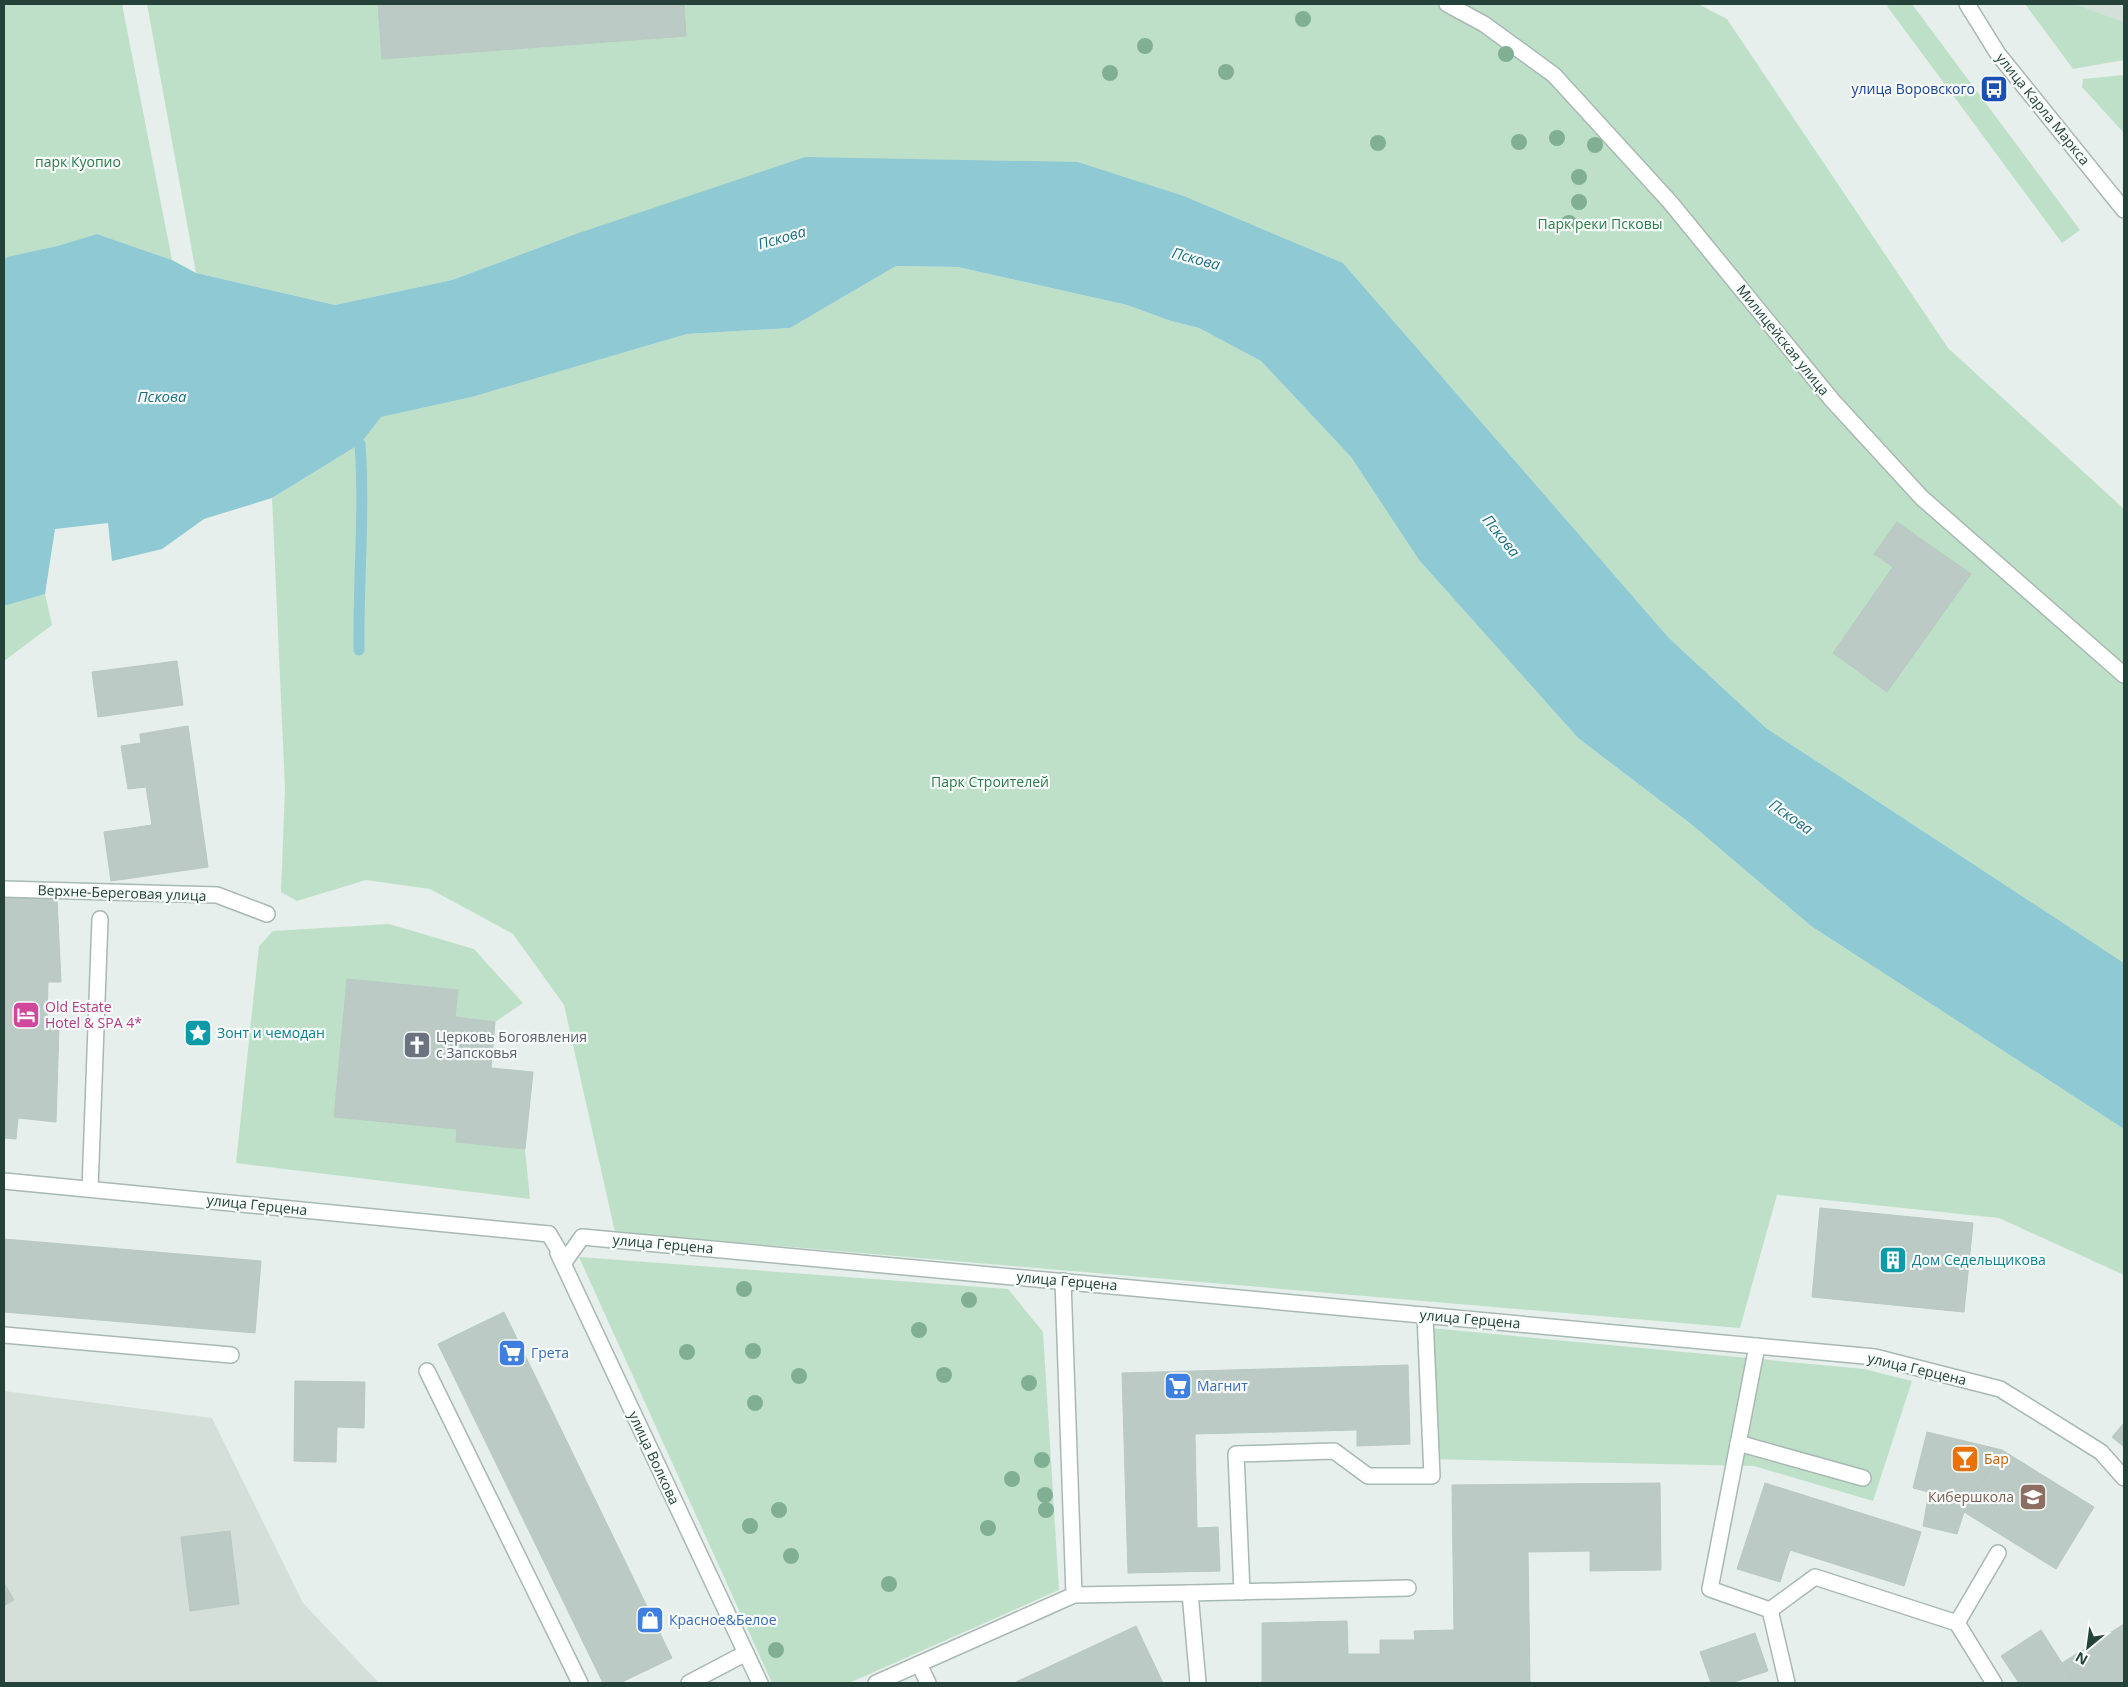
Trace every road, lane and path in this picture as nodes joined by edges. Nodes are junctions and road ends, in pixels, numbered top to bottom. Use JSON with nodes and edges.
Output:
{"nodes":[{"id":1,"x":1447,"y":4,"type":"edge"},
{"id":2,"x":1967,"y":4,"type":"edge"},
{"id":3,"x":2124,"y":210,"type":"edge"},
{"id":4,"x":2124,"y":674,"type":"edge"},
{"id":5,"x":4,"y":889,"type":"edge"},
{"id":6,"x":267,"y":914,"type":"dead end"},
{"id":7,"x":100,"y":919,"type":"dead end"},
{"id":8,"x":4,"y":1181,"type":"edge"},
{"id":9,"x":90,"y":1189,"type":"junction"},
{"id":10,"x":548,"y":1234,"type":"junction"},
{"id":11,"x":1063,"y":1280,"type":"junction"},
{"id":12,"x":1426,"y":1315,"type":"junction"},
{"id":13,"x":4,"y":1336,"type":"edge"},
{"id":14,"x":1757,"y":1346,"type":"junction"},
{"id":15,"x":231,"y":1355,"type":"dead end"},
{"id":16,"x":427,"y":1371,"type":"dead end"},
{"id":17,"x":1738,"y":1443,"type":"junction"},
{"id":18,"x":1863,"y":1478,"type":"dead end"},
{"id":19,"x":2124,"y":1478,"type":"edge"},
{"id":20,"x":1998,"y":1553,"type":"dead end"},
{"id":21,"x":1408,"y":1588,"type":"dead end"},
{"id":22,"x":1242,"y":1592,"type":"junction"},
{"id":23,"x":1190,"y":1593,"type":"junction"},
{"id":24,"x":1074,"y":1595,"type":"junction"},
{"id":25,"x":1770,"y":1610,"type":"junction"},
{"id":26,"x":1957,"y":1624,"type":"junction"},
{"id":27,"x":746,"y":1653,"type":"junction"},
{"id":28,"x":919,"y":1664,"type":"junction"},
{"id":29,"x":580,"y":1683,"type":"edge"},
{"id":30,"x":689,"y":1683,"type":"edge"},
{"id":31,"x":760,"y":1683,"type":"edge"},
{"id":32,"x":876,"y":1683,"type":"edge"},
{"id":33,"x":928,"y":1683,"type":"edge"},
{"id":34,"x":1198,"y":1683,"type":"edge"},
{"id":35,"x":1787,"y":1683,"type":"edge"},
{"id":36,"x":1994,"y":1683,"type":"edge"}],
"edges":[{"from":1,"to":4,"type":"street","name":"Милицейская улица"},
{"from":2,"to":3,"type":"street","name":"улица Карла Маркса"},
{"from":5,"to":6,"type":"street","name":"Верхне-Береговая улица"},
{"from":7,"to":9,"type":"street"},
{"from":8,"to":9,"type":"street","name":"улица Герцена"},
{"from":9,"to":10,"type":"street","name":"улица Герцена"},
{"from":10,"to":11,"type":"street","name":"улица Герцена"},
{"from":10,"to":27,"type":"street","name":"улица Волкова"},
{"from":11,"to":12,"type":"street","name":"улица Герцена"},
{"from":11,"to":24,"type":"street"},
{"from":12,"to":14,"type":"street","name":"улица Герцена"},
{"from":12,"to":22,"type":"street"},
{"from":13,"to":15,"type":"street"},
{"from":14,"to":17,"type":"street"},
{"from":14,"to":19,"type":"street","name":"улица Герцена"},
{"from":16,"to":29,"type":"street"},
{"from":17,"to":18,"type":"street"},
{"from":17,"to":25,"type":"street"},
{"from":20,"to":26,"type":"street"},
{"from":21,"to":22,"type":"street"},
{"from":22,"to":23,"type":"street"},
{"from":23,"to":24,"type":"street"},
{"from":23,"to":34,"type":"street"},
{"from":24,"to":28,"type":"street"},
{"from":25,"to":26,"type":"street"},
{"from":25,"to":35,"type":"street"},
{"from":26,"to":36,"type":"street"},
{"from":27,"to":30,"type":"street"},
{"from":27,"to":31,"type":"street","name":"улица Волкова"},
{"from":28,"to":32,"type":"street"},
{"from":28,"to":33,"type":"street"}]}
